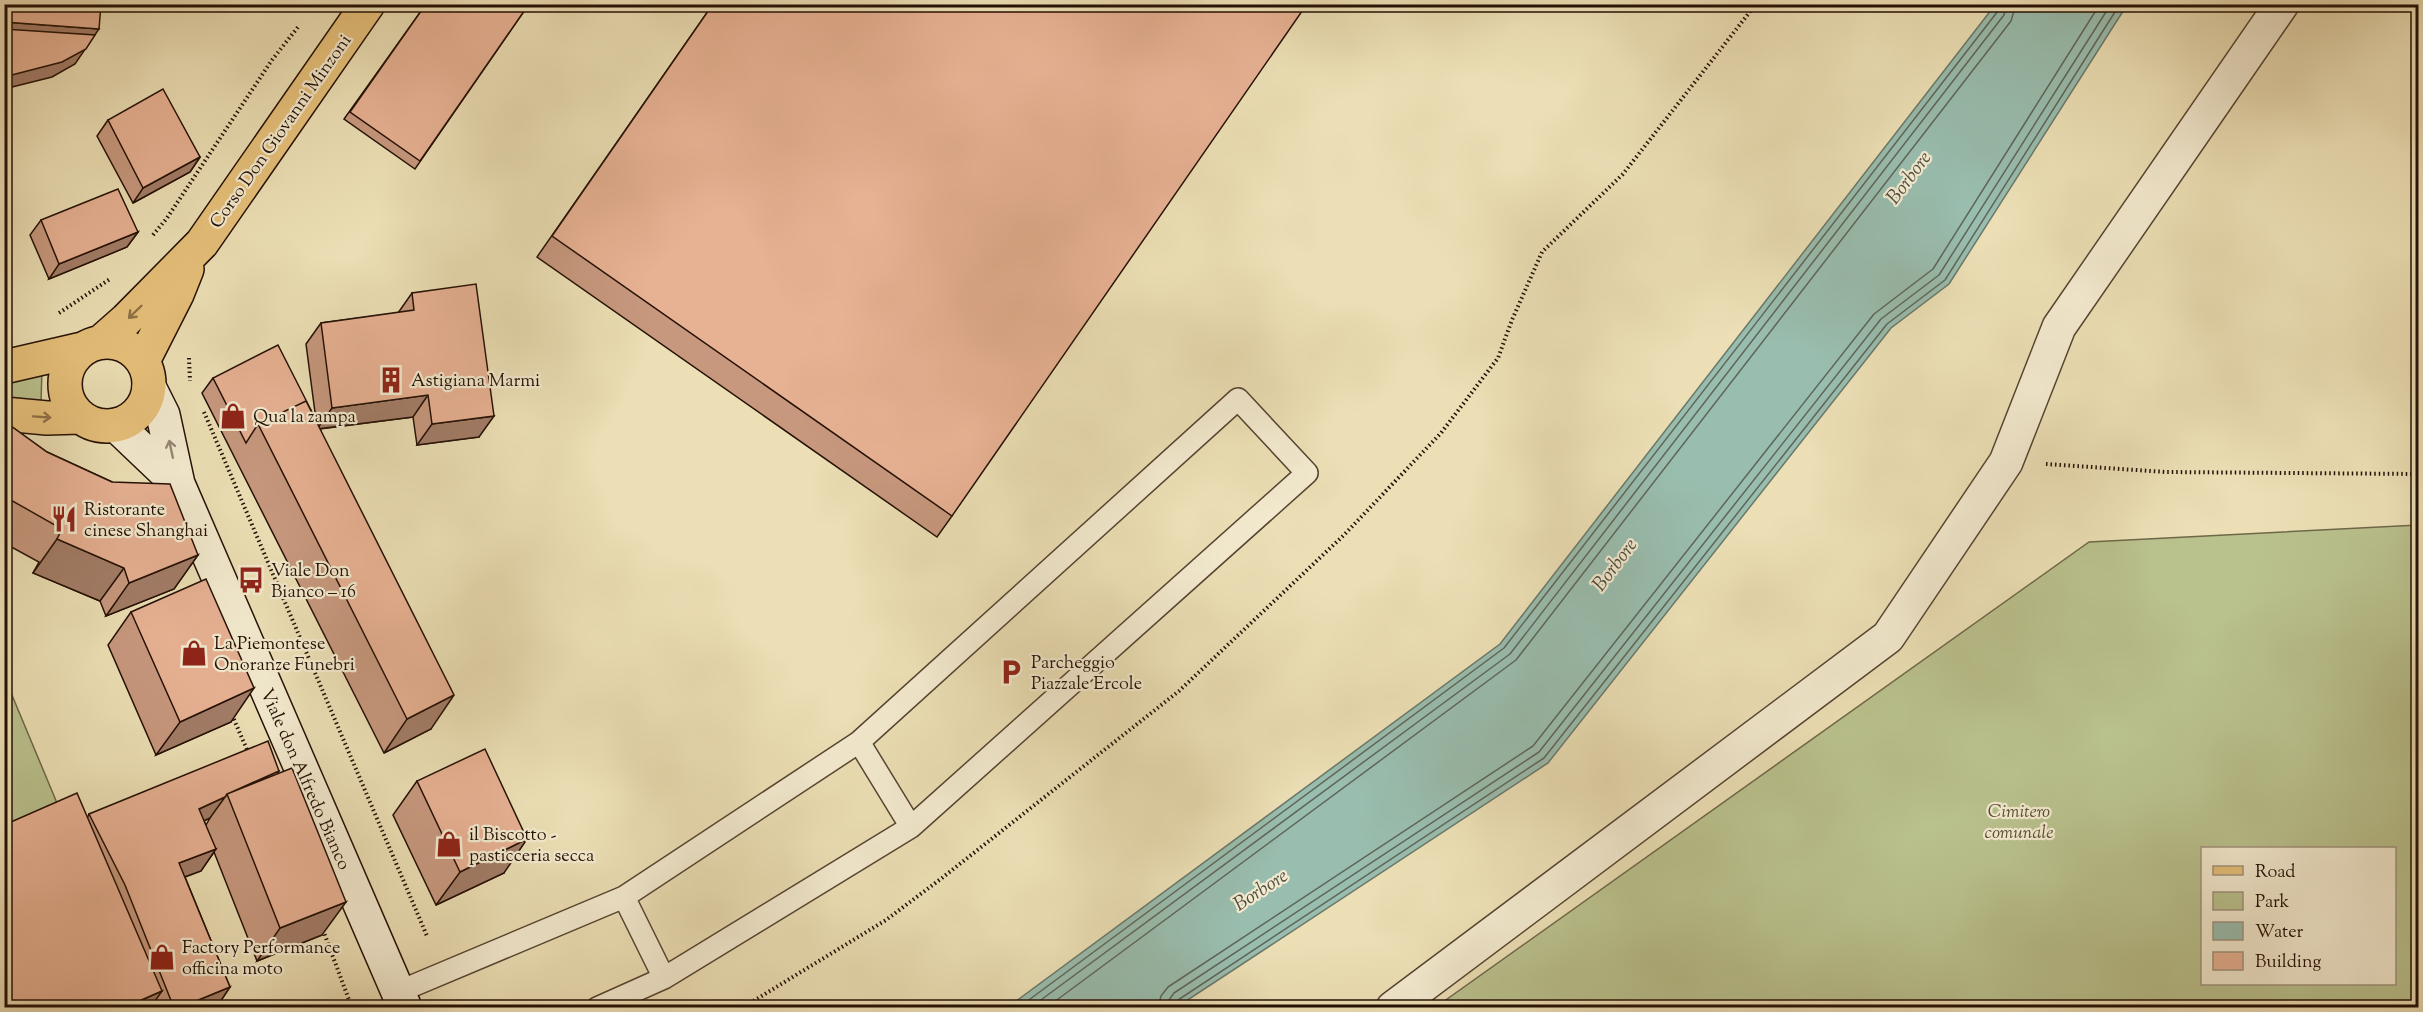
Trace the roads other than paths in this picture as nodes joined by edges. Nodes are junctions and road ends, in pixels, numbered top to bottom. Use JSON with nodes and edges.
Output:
{"nodes":[{"id":1,"x":368,"y":4,"type":"edge"},
{"id":2,"x":2282,"y":4,"type":"edge"},
{"id":3,"x":192,"y":256,"type":"junction"},
{"id":4,"x":91,"y":345,"type":"junction"},
{"id":5,"x":4,"y":366,"type":"edge"},
{"id":6,"x":146,"y":374,"type":"junction"},
{"id":7,"x":4,"y":414,"type":"edge"},
{"id":8,"x":80,"y":417,"type":"junction"},
{"id":9,"x":116,"y":425,"type":"junction"},
{"id":10,"x":178,"y":484,"type":"junction"},
{"id":11,"x":859,"y":742,"type":"junction"},
{"id":12,"x":911,"y":827,"type":"junction"},
{"id":13,"x":624,"y":897,"type":"junction"},
{"id":14,"x":664,"y":978,"type":"junction"},
{"id":15,"x":402,"y":1000,"type":"edge"},
{"id":16,"x":597,"y":1008,"type":"edge"},
{"id":17,"x":1393,"y":1008,"type":"edge"}],
"edges":[{"from":1,"to":3,"type":"main road","name":"Corso Don Giovanni Minzoni"},
{"from":2,"to":17,"type":"street"},
{"from":3,"to":4,"type":"main road","name":"Corso Don Giovanni Minzoni","one_way":true},
{"from":3,"to":6,"type":"main road","name":"Corso Don Giovanni Minzoni"},
{"from":4,"to":5,"type":"main road"},
{"from":4,"to":6,"type":"main road"},
{"from":4,"to":8,"type":"main road","name":"Corso Don Giovanni Minzoni"},
{"from":6,"to":9,"type":"main road","name":"Corso Don Giovanni Minzoni"},
{"from":10,"to":6,"type":"street","name":"Viale don Alfredo Bianco","one_way":true},
{"from":7,"to":8,"type":"main road","one_way":true},
{"from":8,"to":9,"type":"main road"},
{"from":9,"to":10,"type":"street","name":"Viale don Alfredo Bianco"},
{"from":10,"to":15,"type":"street","name":"Viale don Alfredo Bianco"},
{"from":11,"to":12,"type":"lane"},
{"from":11,"to":12,"type":"lane"},
{"from":11,"to":13,"type":"lane"},
{"from":12,"to":14,"type":"lane"},
{"from":13,"to":14,"type":"lane"},
{"from":13,"to":15,"type":"lane"},
{"from":14,"to":16,"type":"lane"}]}
